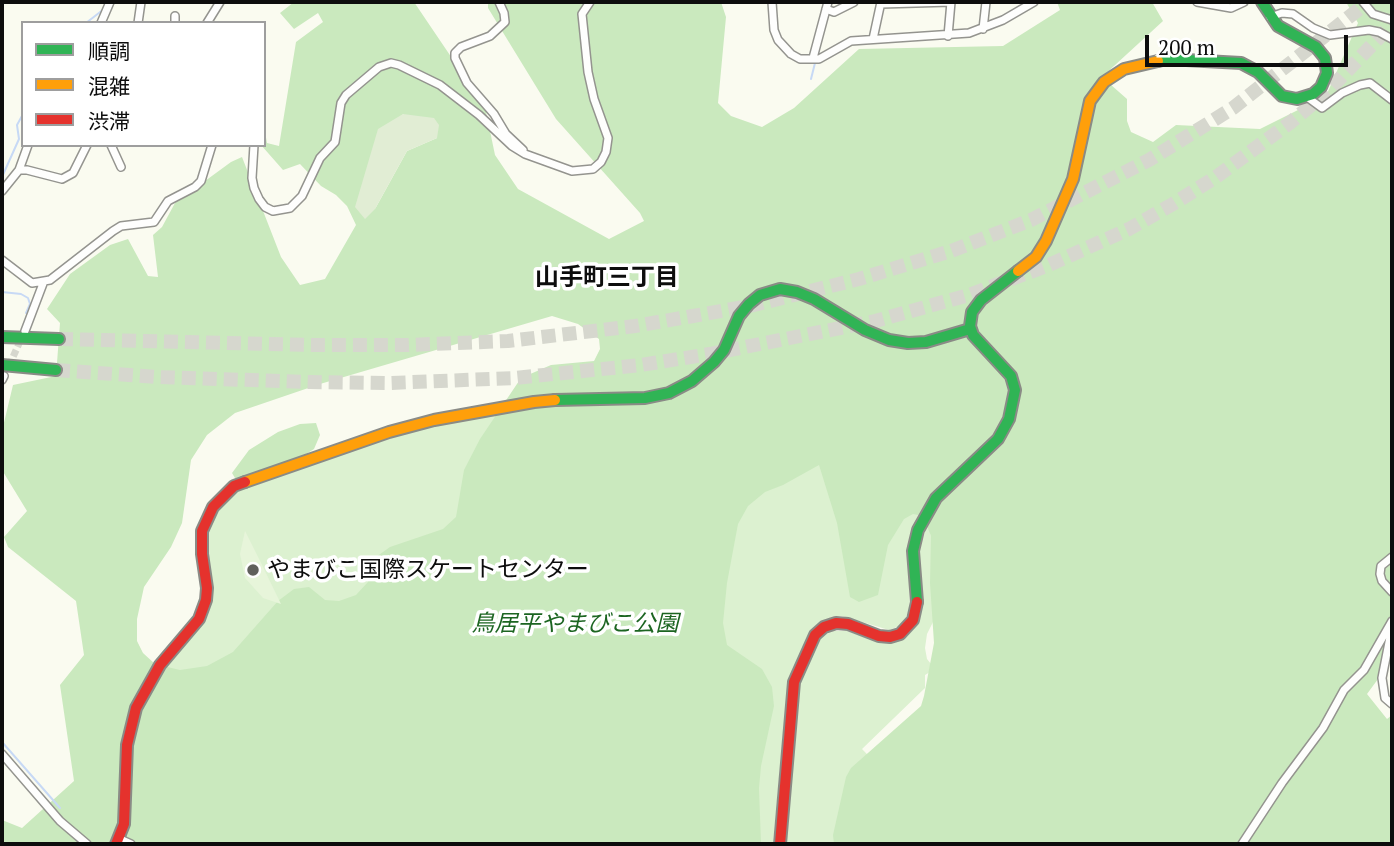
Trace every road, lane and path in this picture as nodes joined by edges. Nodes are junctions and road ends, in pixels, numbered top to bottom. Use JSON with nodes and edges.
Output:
{"nodes":[{"id":1,"x":110,"y":2,"type":"edge"},
{"id":2,"x":141,"y":2,"type":"edge"},
{"id":3,"x":220,"y":2,"type":"edge"},
{"id":4,"x":499,"y":2,"type":"edge"},
{"id":5,"x":590,"y":2,"type":"edge"},
{"id":6,"x":772,"y":2,"type":"edge"},
{"id":7,"x":854,"y":2,"type":"edge"},
{"id":8,"x":986,"y":2,"type":"edge"},
{"id":9,"x":1034,"y":2,"type":"edge"},
{"id":10,"x":1197,"y":2,"type":"edge"},
{"id":11,"x":1244,"y":2,"type":"edge"},
{"id":12,"x":1262,"y":2,"type":"edge"},
{"id":13,"x":1363,"y":2,"type":"edge"},
{"id":14,"x":881,"y":3,"type":"edge"},
{"id":15,"x":827,"y":6,"type":"edge"},
{"id":16,"x":1270,"y":17,"type":"junction"},
{"id":17,"x":1392,"y":20,"type":"edge"},
{"id":18,"x":103,"y":21,"type":"edge"},
{"id":19,"x":138,"y":21,"type":"edge"},
{"id":20,"x":207,"y":21,"type":"edge"},
{"id":21,"x":983,"y":29,"type":"junction"},
{"id":22,"x":948,"y":36,"type":"junction"},
{"id":23,"x":873,"y":39,"type":"junction"},
{"id":24,"x":1392,"y":40,"type":"edge"},
{"id":25,"x":813,"y":58,"type":"junction"},
{"id":26,"x":1307,"y":97,"type":"junction"},
{"id":27,"x":1392,"y":100,"type":"edge"},
{"id":28,"x":26,"y":147,"type":"edge"},
{"id":29,"x":86,"y":147,"type":"edge"},
{"id":30,"x":112,"y":147,"type":"edge"},
{"id":31,"x":211,"y":147,"type":"edge"},
{"id":32,"x":254,"y":147,"type":"edge"},
{"id":33,"x":525,"y":154,"type":"junction"},
{"id":34,"x":121,"y":167,"type":"dead end"},
{"id":35,"x":19,"y":170,"type":"junction"},
{"id":36,"x":2,"y":191,"type":"edge"},
{"id":37,"x":2,"y":260,"type":"edge"},
{"id":38,"x":44,"y":281,"type":"junction"},
{"id":39,"x":970,"y":329,"type":"junction"},
{"id":40,"x":25,"y":331,"type":"tunnel mouth"},
{"id":41,"x":2,"y":337,"type":"edge"},
{"id":42,"x":59,"y":339,"type":"tunnel mouth"},
{"id":43,"x":56,"y":370,"type":"tunnel mouth"},
{"id":44,"x":3,"y":374,"type":"edge"},
{"id":45,"x":1392,"y":557,"type":"edge"},
{"id":46,"x":1392,"y":592,"type":"edge"},
{"id":47,"x":1392,"y":621,"type":"edge"},
{"id":48,"x":1392,"y":627,"type":"edge"},
{"id":49,"x":1392,"y":704,"type":"edge"},
{"id":50,"x":2,"y":754,"type":"edge"},
{"id":51,"x":118,"y":842,"type":"edge"},
{"id":52,"x":88,"y":844,"type":"edge"},
{"id":53,"x":131,"y":844,"type":"edge"},
{"id":54,"x":780,"y":844,"type":"edge"},
{"id":55,"x":1242,"y":844,"type":"edge"}],
"edges":[{"from":1,"to":18,"type":"street"},
{"from":2,"to":19,"type":"street"},
{"from":3,"to":20,"type":"street"},
{"from":4,"to":33,"type":"street"},
{"from":5,"to":33,"type":"street"},
{"from":6,"to":25,"type":"street"},
{"from":7,"to":15,"type":"street"},
{"from":8,"to":21,"type":"street"},
{"from":9,"to":21,"type":"street"},
{"from":10,"to":11,"type":"street"},
{"from":12,"to":16,"type":"main road"},
{"from":13,"to":17,"type":"street"},
{"from":14,"to":22,"type":"street"},
{"from":14,"to":23,"type":"street"},
{"from":15,"to":25,"type":"street"},
{"from":16,"to":24,"type":"street"},
{"from":16,"to":26,"type":"main road"},
{"from":21,"to":22,"type":"street"},
{"from":22,"to":23,"type":"street"},
{"from":23,"to":25,"type":"street"},
{"from":26,"to":27,"type":"street"},
{"from":26,"to":39,"type":"main road"},
{"from":28,"to":35,"type":"street"},
{"from":29,"to":35,"type":"street"},
{"from":30,"to":34,"type":"street"},
{"from":31,"to":38,"type":"street"},
{"from":32,"to":33,"type":"street"},
{"from":35,"to":36,"type":"street"},
{"from":37,"to":38,"type":"street"},
{"from":38,"to":40,"type":"street"},
{"from":39,"to":51,"type":"main road"},
{"from":39,"to":54,"type":"main road"},
{"from":41,"to":42,"type":"main road"},
{"from":43,"to":44,"type":"main road"},
{"from":45,"to":46,"type":"street"},
{"from":47,"to":55,"type":"street"},
{"from":48,"to":49,"type":"street"},
{"from":50,"to":52,"type":"street"},
{"from":51,"to":53,"type":"street"}]}
